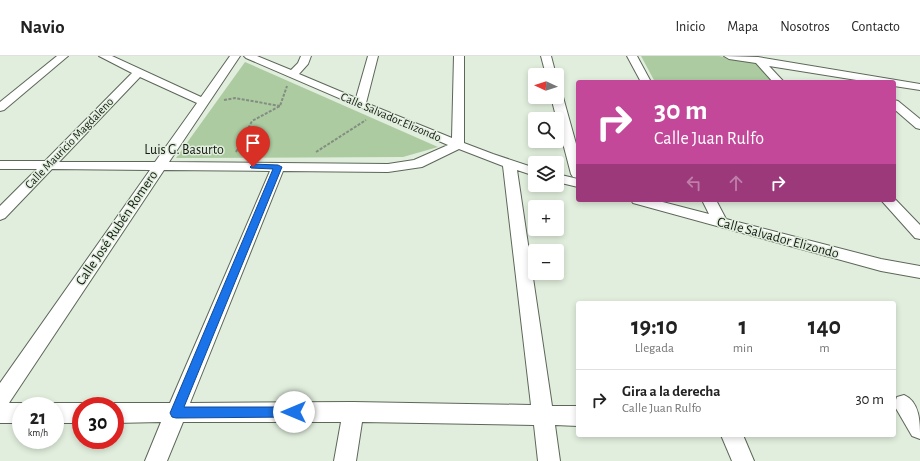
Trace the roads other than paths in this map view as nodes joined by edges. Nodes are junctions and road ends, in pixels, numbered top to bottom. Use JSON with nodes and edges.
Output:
{"nodes":[{"id":1,"x":63,"y":56,"type":"edge"},
{"id":2,"x":104,"y":56,"type":"edge"},
{"id":3,"x":235,"y":56,"type":"edge"},
{"id":4,"x":249,"y":56,"type":"edge"},
{"id":5,"x":306,"y":56,"type":"edge"},
{"id":6,"x":374,"y":56,"type":"edge"},
{"id":7,"x":459,"y":56,"type":"edge"},
{"id":8,"x":546,"y":56,"type":"edge"},
{"id":9,"x":632,"y":56,"type":"edge"},
{"id":10,"x":729,"y":56,"type":"edge"},
{"id":11,"x":758,"y":59,"type":"edge"},
{"id":12,"x":549,"y":68,"type":"edge"},
{"id":13,"x":139,"y":72,"type":"junction"},
{"id":14,"x":292,"y":75,"type":"junction"},
{"id":15,"x":645,"y":80,"type":"edge"},
{"id":16,"x":777,"y":80,"type":"edge"},
{"id":17,"x":867,"y":80,"type":"edge"},
{"id":18,"x":896,"y":83,"type":"edge"},
{"id":19,"x":920,"y":87,"type":"edge"},
{"id":20,"x":203,"y":102,"type":"junction"},
{"id":21,"x":360,"y":104,"type":"junction"},
{"id":22,"x":559,"y":104,"type":"edge"},
{"id":23,"x":896,"y":105,"type":"edge"},
{"id":24,"x":0,"y":108,"type":"edge"},
{"id":25,"x":920,"y":125,"type":"edge"},
{"id":26,"x":458,"y":145,"type":"junction"},
{"id":27,"x":509,"y":164,"type":"junction"},
{"id":28,"x":0,"y":165,"type":"edge"},
{"id":29,"x":47,"y":166,"type":"junction"},
{"id":30,"x":159,"y":166,"type":"junction"},
{"id":31,"x":286,"y":167,"type":"junction"},
{"id":32,"x":576,"y":167,"type":"edge"},
{"id":33,"x":528,"y":170,"type":"edge"},
{"id":34,"x":564,"y":180,"type":"edge"},
{"id":35,"x":576,"y":183,"type":"edge"},
{"id":36,"x":645,"y":202,"type":"edge"},
{"id":37,"x":710,"y":202,"type":"edge"},
{"id":38,"x":890,"y":202,"type":"edge"},
{"id":39,"x":0,"y":215,"type":"edge"},
{"id":40,"x":721,"y":223,"type":"junction"},
{"id":41,"x":920,"y":234,"type":"edge"},
{"id":42,"x":920,"y":272,"type":"edge"},
{"id":43,"x":0,"y":400,"type":"edge"},
{"id":44,"x":906,"y":405,"type":"edge"},
{"id":45,"x":353,"y":412,"type":"junction"},
{"id":46,"x":0,"y":413,"type":"edge"},
{"id":47,"x":12,"y":413,"type":"edge"},
{"id":48,"x":124,"y":413,"type":"edge"},
{"id":49,"x":176,"y":413,"type":"junction"},
{"id":50,"x":543,"y":416,"type":"junction"},
{"id":51,"x":576,"y":416,"type":"edge"},
{"id":52,"x":920,"y":429,"type":"edge"},
{"id":53,"x":733,"y":437,"type":"edge"},
{"id":54,"x":156,"y":461,"type":"edge"},
{"id":55,"x":345,"y":461,"type":"edge"},
{"id":56,"x":549,"y":461,"type":"edge"},
{"id":57,"x":743,"y":461,"type":"edge"}],
"edges":[{"from":1,"to":24,"type":"street"},
{"from":2,"to":13,"type":"street"},
{"from":3,"to":20,"type":"street","name":"Calle José Rubén Romero"},
{"from":4,"to":14,"type":"street","name":"Calle Salvador Elizondo"},
{"from":5,"to":14,"type":"street"},
{"from":6,"to":21,"type":"street"},
{"from":7,"to":26,"type":"street"},
{"from":8,"to":12,"type":"street"},
{"from":9,"to":15,"type":"street"},
{"from":10,"to":11,"type":"street"},
{"from":11,"to":16,"type":"street"},
{"from":11,"to":17,"type":"street"},
{"from":13,"to":20,"type":"street"},
{"from":13,"to":29,"type":"street","name":"Calle Mauricio Magdaleno"},
{"from":14,"to":21,"type":"street","name":"Calle Salvador Elizondo"},
{"from":18,"to":19,"type":"street"},
{"from":20,"to":30,"type":"street","name":"Calle José Rubén Romero"},
{"from":21,"to":26,"type":"street","name":"Calle Salvador Elizondo"},
{"from":22,"to":32,"type":"street"},
{"from":23,"to":25,"type":"street"},
{"from":26,"to":27,"type":"street","name":"Calle Salvador Elizondo"},
{"from":26,"to":31,"type":"street","name":"Luis G. Basurto"},
{"from":27,"to":33,"type":"street","name":"Calle Salvador Elizondo"},
{"from":27,"to":50,"type":"street"},
{"from":28,"to":29,"type":"street","name":"Luis G. Basurto"},
{"from":29,"to":30,"type":"street","name":"Luis G. Basurto"},
{"from":29,"to":39,"type":"street","name":"Calle Mauricio Magdaleno"},
{"from":30,"to":31,"type":"street","name":"Luis G. Basurto"},
{"from":30,"to":43,"type":"street","name":"Calle José Rubén Romero"},
{"from":31,"to":49,"type":"street"},
{"from":34,"to":35,"type":"street"},
{"from":36,"to":40,"type":"street","name":"Calle Salvador Elizondo"},
{"from":37,"to":40,"type":"street"},
{"from":38,"to":41,"type":"street"},
{"from":40,"to":42,"type":"street","name":"Calle Salvador Elizondo"},
{"from":44,"to":52,"type":"street"},
{"from":45,"to":49,"type":"street"},
{"from":45,"to":50,"type":"street"},
{"from":45,"to":55,"type":"street"},
{"from":46,"to":47,"type":"street"},
{"from":48,"to":49,"type":"street"},
{"from":49,"to":54,"type":"street"},
{"from":50,"to":51,"type":"street"},
{"from":50,"to":56,"type":"street"},
{"from":53,"to":57,"type":"street"}]}
